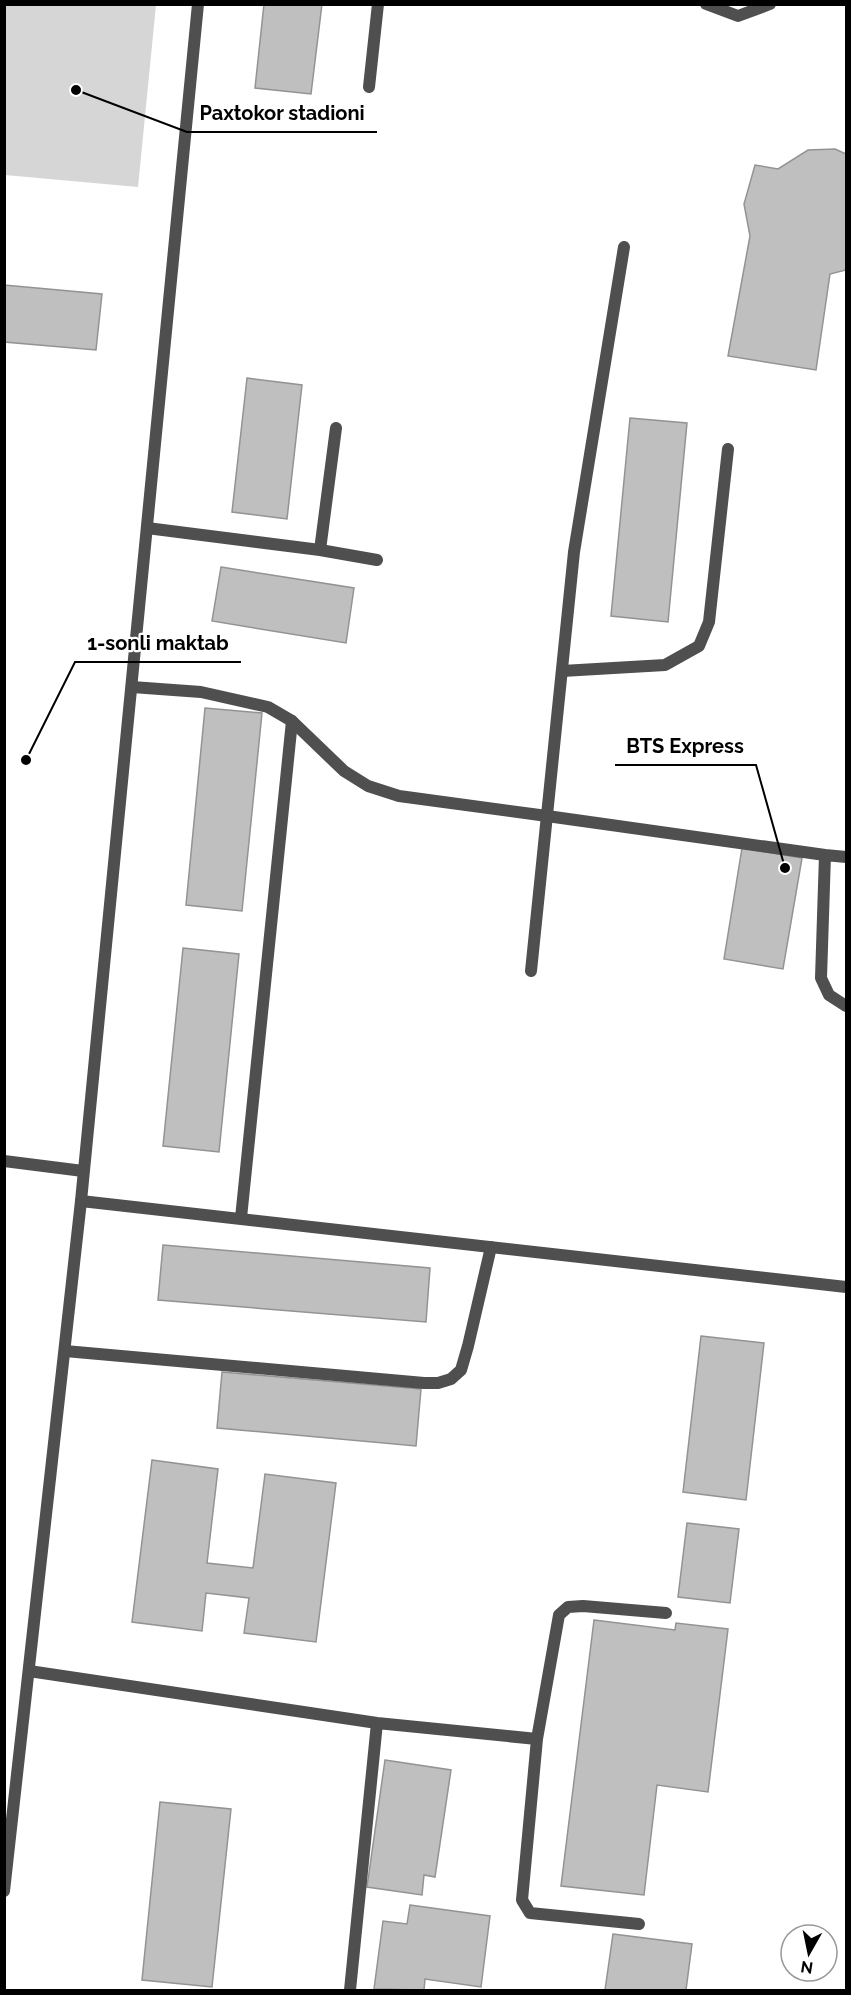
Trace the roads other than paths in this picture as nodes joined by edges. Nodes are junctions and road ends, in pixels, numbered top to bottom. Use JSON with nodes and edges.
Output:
{"nodes":[{"id":1,"x":198,"y":4,"type":"edge"},
{"id":2,"x":378,"y":4,"type":"edge"},
{"id":3,"x":706,"y":4,"type":"edge"},
{"id":4,"x":770,"y":4,"type":"edge"},
{"id":5,"x":369,"y":87,"type":"dead end"},
{"id":6,"x":624,"y":248,"type":"dead end"},
{"id":7,"x":336,"y":428,"type":"dead end"},
{"id":8,"x":728,"y":449,"type":"dead end"},
{"id":9,"x":147,"y":528,"type":"junction"},
{"id":10,"x":320,"y":550,"type":"junction"},
{"id":11,"x":377,"y":560,"type":"dead end"},
{"id":12,"x":562,"y":671,"type":"junction"},
{"id":13,"x":132,"y":687,"type":"junction"},
{"id":14,"x":292,"y":720,"type":"junction"},
{"id":15,"x":547,"y":816,"type":"junction"},
{"id":16,"x":825,"y":855,"type":"junction"},
{"id":17,"x":846,"y":857,"type":"edge"},
{"id":18,"x":531,"y":971,"type":"dead end"},
{"id":19,"x":846,"y":1006,"type":"edge"},
{"id":20,"x":4,"y":1161,"type":"edge"},
{"id":21,"x":83,"y":1171,"type":"junction"},
{"id":22,"x":81,"y":1201,"type":"junction"},
{"id":23,"x":241,"y":1218,"type":"junction"},
{"id":24,"x":491,"y":1247,"type":"junction"},
{"id":25,"x":846,"y":1287,"type":"edge"},
{"id":26,"x":65,"y":1351,"type":"junction"},
{"id":27,"x":666,"y":1613,"type":"dead end"},
{"id":28,"x":29,"y":1671,"type":"junction"},
{"id":29,"x":377,"y":1723,"type":"junction"},
{"id":30,"x":537,"y":1739,"type":"junction"},
{"id":31,"x":4,"y":1891,"type":"edge"},
{"id":32,"x":639,"y":1924,"type":"dead end"},
{"id":33,"x":350,"y":1990,"type":"edge"}],
"edges":[{"from":1,"to":9,"type":"street"},
{"from":2,"to":5,"type":"street"},
{"from":3,"to":4,"type":"street"},
{"from":6,"to":12,"type":"street"},
{"from":7,"to":10,"type":"street"},
{"from":8,"to":12,"type":"street"},
{"from":9,"to":10,"type":"street"},
{"from":9,"to":13,"type":"street"},
{"from":10,"to":11,"type":"street"},
{"from":12,"to":15,"type":"street"},
{"from":13,"to":14,"type":"street"},
{"from":13,"to":21,"type":"street"},
{"from":14,"to":15,"type":"street"},
{"from":14,"to":23,"type":"street"},
{"from":15,"to":16,"type":"street"},
{"from":15,"to":18,"type":"street"},
{"from":16,"to":17,"type":"street"},
{"from":16,"to":19,"type":"street"},
{"from":20,"to":21,"type":"street"},
{"from":21,"to":22,"type":"street"},
{"from":22,"to":23,"type":"street"},
{"from":22,"to":26,"type":"street"},
{"from":23,"to":24,"type":"street"},
{"from":24,"to":25,"type":"street"},
{"from":24,"to":26,"type":"street"},
{"from":26,"to":28,"type":"street"},
{"from":27,"to":30,"type":"street"},
{"from":28,"to":29,"type":"street"},
{"from":28,"to":31,"type":"street"},
{"from":29,"to":30,"type":"street"},
{"from":29,"to":33,"type":"street"},
{"from":30,"to":32,"type":"street"}]}
